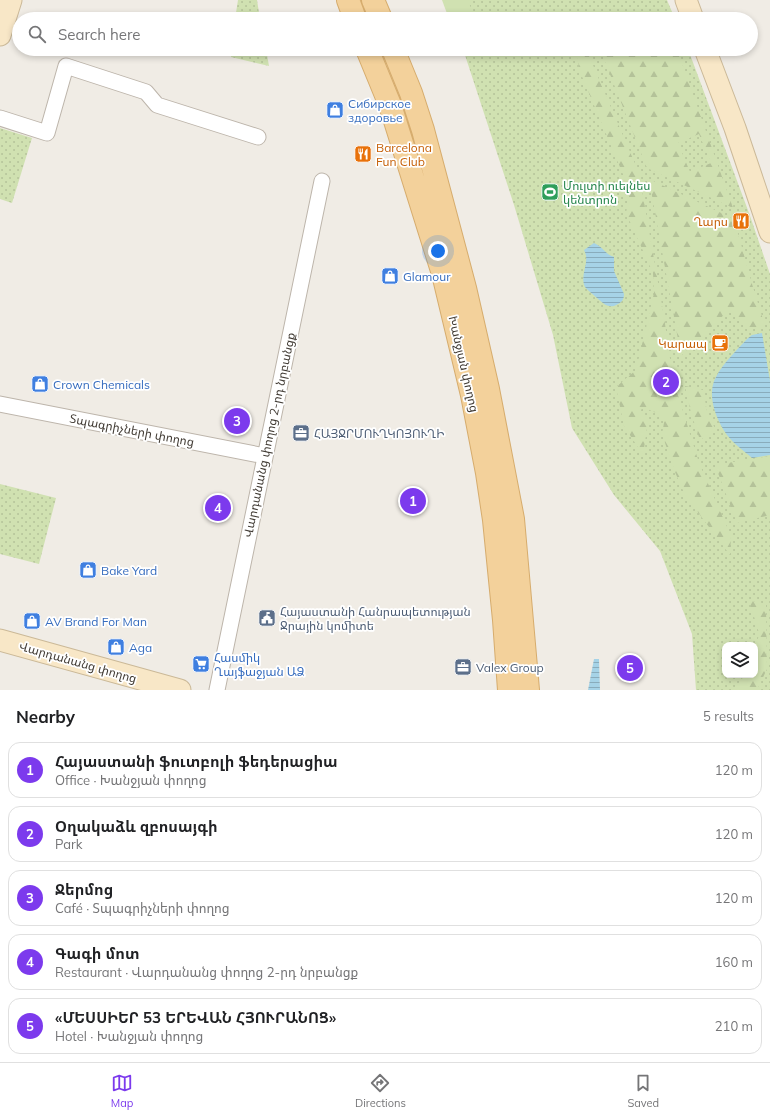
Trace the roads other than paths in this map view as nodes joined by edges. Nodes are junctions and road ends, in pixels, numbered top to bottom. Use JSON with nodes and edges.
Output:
{"nodes":[{"id":1,"x":10,"y":0,"type":"edge"},
{"id":2,"x":348,"y":0,"type":"edge"},
{"id":3,"x":373,"y":0,"type":"edge"},
{"id":4,"x":686,"y":0,"type":"edge"},
{"id":5,"x":699,"y":0,"type":"edge"},
{"id":6,"x":352,"y":12,"type":"edge"},
{"id":7,"x":378,"y":12,"type":"edge"},
{"id":8,"x":690,"y":12,"type":"edge"},
{"id":9,"x":703,"y":12,"type":"edge"},
{"id":10,"x":0,"y":35,"type":"edge"},
{"id":11,"x":370,"y":56,"type":"edge"},
{"id":12,"x":396,"y":56,"type":"edge"},
{"id":13,"x":708,"y":56,"type":"edge"},
{"id":14,"x":719,"y":56,"type":"edge"},
{"id":15,"x":0,"y":118,"type":"edge"},
{"id":16,"x":258,"y":137,"type":"dead end"},
{"id":17,"x":322,"y":181,"type":"dead end"},
{"id":18,"x":770,"y":202,"type":"edge"},
{"id":19,"x":770,"y":232,"type":"edge"},
{"id":20,"x":0,"y":404,"type":"edge"},
{"id":21,"x":265,"y":456,"type":"junction"},
{"id":22,"x":0,"y":640,"type":"edge"},
{"id":23,"x":180,"y":690,"type":"edge"},
{"id":24,"x":217,"y":690,"type":"edge"},
{"id":25,"x":509,"y":690,"type":"edge"},
{"id":26,"x":528,"y":690,"type":"edge"}],
"edges":[{"from":1,"to":10,"type":"street"},
{"from":2,"to":6,"type":"main road"},
{"from":3,"to":7,"type":"main road"},
{"from":4,"to":8,"type":"street"},
{"from":5,"to":9,"type":"street"},
{"from":11,"to":25,"type":"main road","name":"Խանջյան փողոց"},
{"from":12,"to":26,"type":"main road","name":"Խանջյան փողոց"},
{"from":13,"to":19,"type":"street"},
{"from":14,"to":18,"type":"street"},
{"from":15,"to":16,"type":"street"},
{"from":17,"to":21,"type":"street","name":"Վարդանանց փողոց 2-րդ նրբանցք"},
{"from":20,"to":21,"type":"street","name":"Տպագրիչների փողոց"},
{"from":21,"to":24,"type":"street","name":"Վարդանանց փողոց 2-րդ նրբանցք"},
{"from":22,"to":23,"type":"street","name":"Վարդանանց փողոց"}]}
